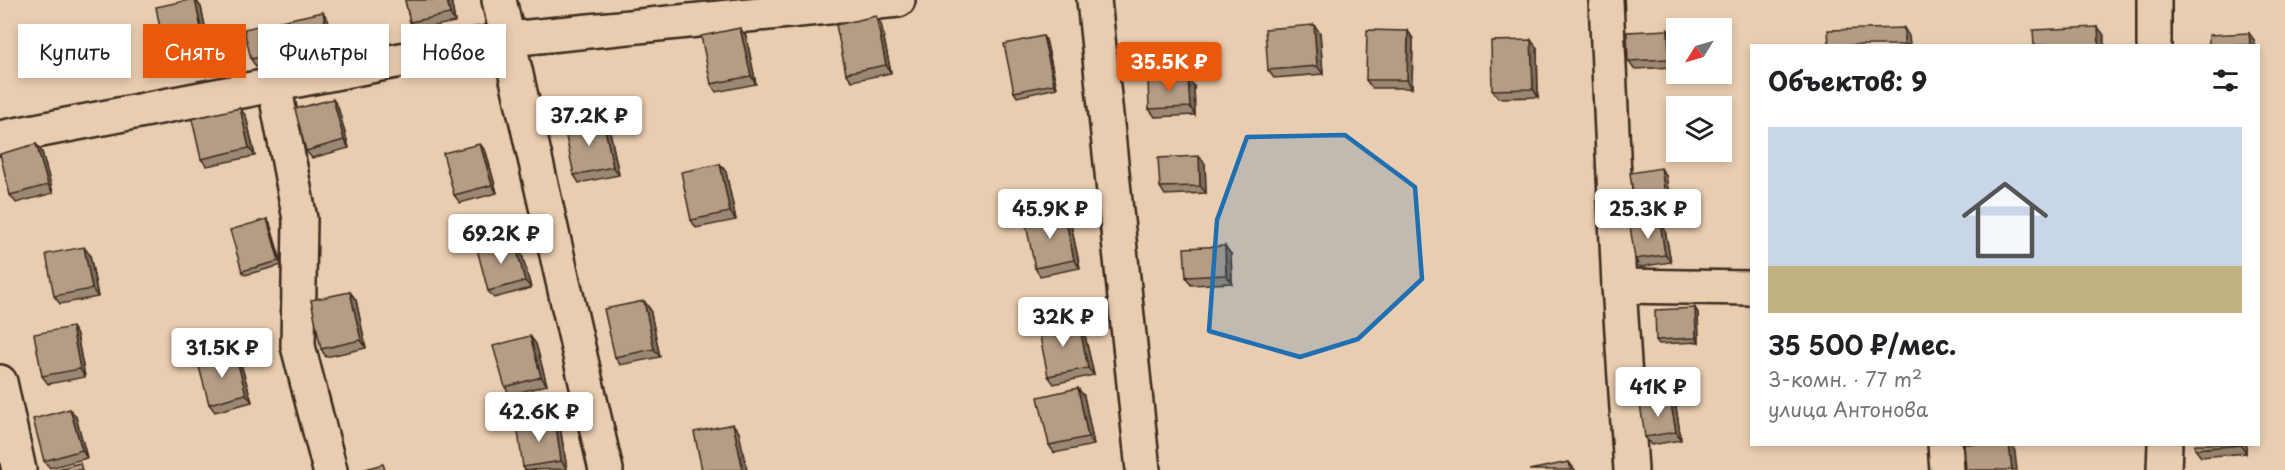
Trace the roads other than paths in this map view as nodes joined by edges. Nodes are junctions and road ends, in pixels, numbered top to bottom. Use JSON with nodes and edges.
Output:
{"nodes":[{"id":1,"x":499,"y":0,"type":"edge"},
{"id":2,"x":898,"y":0,"type":"edge"},
{"id":3,"x":1094,"y":0,"type":"edge"},
{"id":4,"x":1606,"y":0,"type":"edge"},
{"id":5,"x":2154,"y":0,"type":"edge"},
{"id":6,"x":509,"y":39,"type":"junction"},
{"id":7,"x":2154,"y":44,"type":"edge"},
{"id":8,"x":273,"y":84,"type":"junction"},
{"id":9,"x":0,"y":138,"type":"edge"},
{"id":10,"x":1619,"y":286,"type":"junction"},
{"id":11,"x":1750,"y":288,"type":"edge"},
{"id":12,"x":0,"y":382,"type":"edge"},
{"id":13,"x":1945,"y":446,"type":"edge"},
{"id":14,"x":2165,"y":446,"type":"edge"},
{"id":15,"x":18,"y":470,"type":"edge"},
{"id":16,"x":330,"y":470,"type":"edge"},
{"id":17,"x":606,"y":470,"type":"edge"},
{"id":18,"x":1143,"y":470,"type":"edge"},
{"id":19,"x":1631,"y":470,"type":"edge"},
{"id":20,"x":1947,"y":470,"type":"edge"},
{"id":21,"x":2164,"y":470,"type":"edge"}],
"edges":[{"from":1,"to":6,"type":"street"},
{"from":2,"to":6,"type":"street"},
{"from":3,"to":18,"type":"street"},
{"from":4,"to":10,"type":"street"},
{"from":5,"to":7,"type":"street"},
{"from":6,"to":8,"type":"street"},
{"from":6,"to":17,"type":"street"},
{"from":8,"to":9,"type":"street"},
{"from":8,"to":16,"type":"street"},
{"from":10,"to":11,"type":"street"},
{"from":10,"to":19,"type":"street"},
{"from":12,"to":15,"type":"street"},
{"from":13,"to":20,"type":"street"},
{"from":14,"to":21,"type":"street"}]}
